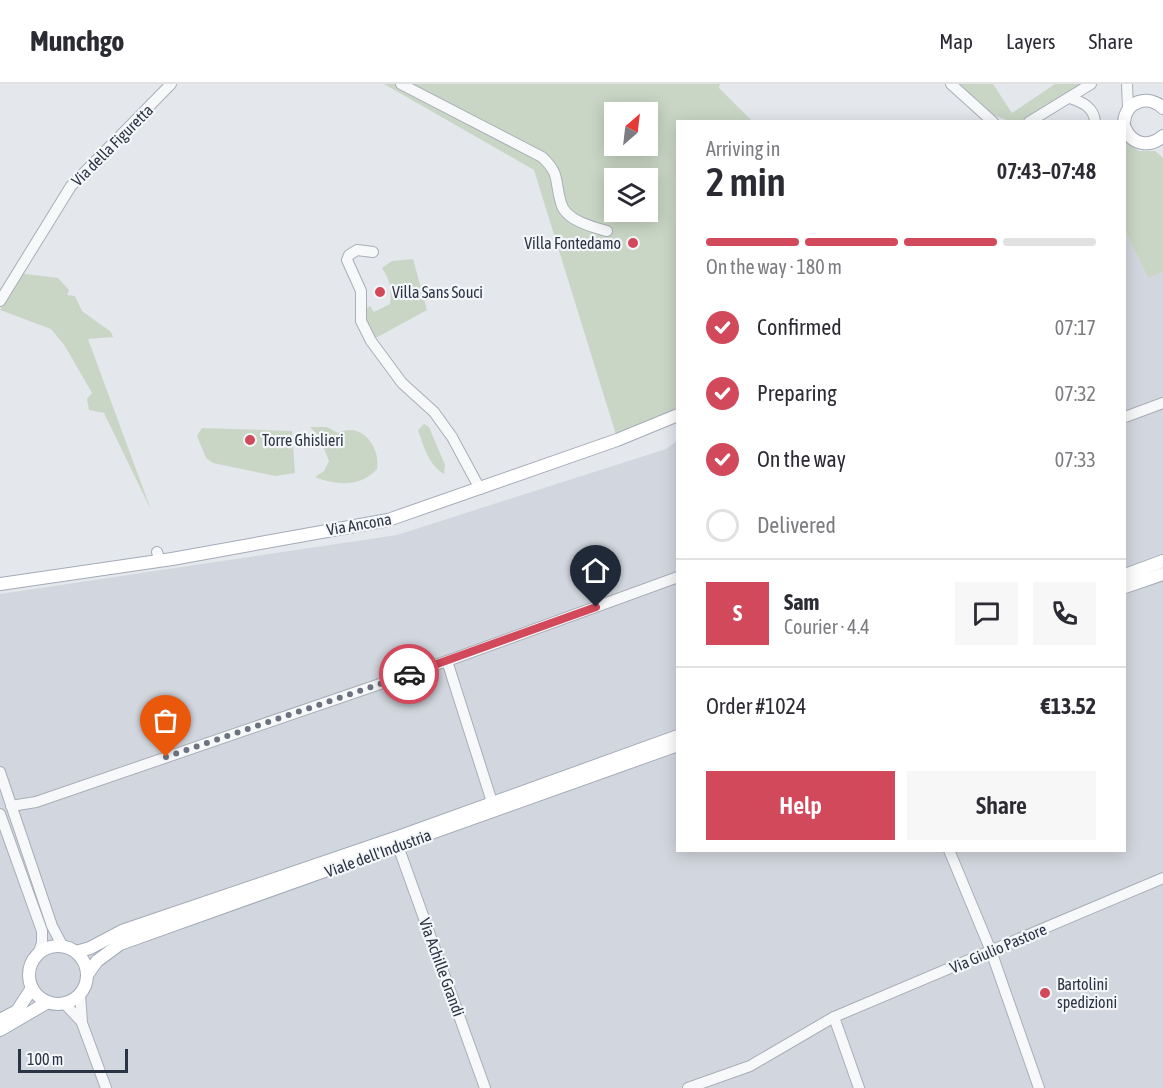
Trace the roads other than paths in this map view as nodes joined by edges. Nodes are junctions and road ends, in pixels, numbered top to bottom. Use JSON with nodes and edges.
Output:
{"nodes":[{"id":1,"x":171,"y":84,"type":"edge"},
{"id":2,"x":401,"y":84,"type":"edge"},
{"id":3,"x":951,"y":84,"type":"edge"},
{"id":4,"x":1091,"y":84,"type":"edge"},
{"id":5,"x":1127,"y":84,"type":"edge"},
{"id":6,"x":1070,"y":98,"type":"junction"},
{"id":7,"x":1146,"y":100,"type":"junction"},
{"id":8,"x":1162,"y":106,"type":"edge"},
{"id":9,"x":1128,"y":109,"type":"junction"},
{"id":10,"x":991,"y":120,"type":"edge"},
{"id":11,"x":1032,"y":120,"type":"edge"},
{"id":12,"x":1094,"y":120,"type":"edge"},
{"id":13,"x":1125,"y":120,"type":"edge"},
{"id":14,"x":1126,"y":133,"type":"edge"},
{"id":15,"x":1163,"y":136,"type":"edge"},
{"id":16,"x":1152,"y":143,"type":"junction"},
{"id":17,"x":1163,"y":150,"type":"edge"},
{"id":18,"x":607,"y":231,"type":"dead end"},
{"id":19,"x":373,"y":252,"type":"dead end"},
{"id":20,"x":0,"y":301,"type":"edge"},
{"id":21,"x":1163,"y":403,"type":"edge"},
{"id":22,"x":676,"y":416,"type":"edge"},
{"id":23,"x":1126,"y":417,"type":"edge"},
{"id":24,"x":480,"y":489,"type":"junction"},
{"id":25,"x":1163,"y":561,"type":"edge"},
{"id":26,"x":1163,"y":574,"type":"edge"},
{"id":27,"x":1126,"y":575,"type":"edge"},
{"id":28,"x":676,"y":578,"type":"edge"},
{"id":29,"x":0,"y":586,"type":"edge"},
{"id":30,"x":1126,"y":587,"type":"edge"},
{"id":31,"x":447,"y":661,"type":"junction"},
{"id":32,"x":676,"y":737,"type":"edge"},
{"id":33,"x":676,"y":746,"type":"edge"},
{"id":34,"x":0,"y":772,"type":"edge"},
{"id":35,"x":492,"y":802,"type":"junction"},
{"id":36,"x":13,"y":810,"type":"junction"},
{"id":37,"x":1,"y":817,"type":"edge"},
{"id":38,"x":398,"y":846,"type":"junction"},
{"id":39,"x":950,"y":852,"type":"edge"},
{"id":40,"x":1163,"y":878,"type":"edge"},
{"id":41,"x":63,"y":947,"type":"junction"},
{"id":42,"x":991,"y":951,"type":"junction"},
{"id":43,"x":76,"y":952,"type":"junction"},
{"id":44,"x":38,"y":954,"type":"junction"},
{"id":45,"x":87,"y":975,"type":"junction"},
{"id":46,"x":32,"y":988,"type":"junction"},
{"id":47,"x":80,"y":994,"type":"junction"},
{"id":48,"x":48,"y":1002,"type":"junction"},
{"id":49,"x":64,"y":1003,"type":"junction"},
{"id":50,"x":834,"y":1017,"type":"junction"},
{"id":51,"x":0,"y":1020,"type":"edge"},
{"id":52,"x":82,"y":1023,"type":"junction"},
{"id":53,"x":0,"y":1030,"type":"edge"},
{"id":54,"x":106,"y":1088,"type":"edge"},
{"id":55,"x":485,"y":1088,"type":"edge"},
{"id":56,"x":688,"y":1088,"type":"edge"},
{"id":57,"x":859,"y":1088,"type":"edge"},
{"id":58,"x":1039,"y":1088,"type":"edge"}],
"edges":[{"from":1,"to":20,"type":"street","name":"Via della Figuretta"},
{"from":2,"to":18,"type":"street"},
{"from":3,"to":10,"type":"street"},
{"from":4,"to":6,"type":"street"},
{"from":5,"to":7,"type":"street"},
{"from":5,"to":9,"type":"street"},
{"from":6,"to":11,"type":"street"},
{"from":6,"to":12,"type":"street"},
{"from":7,"to":8,"type":"main road"},
{"from":7,"to":9,"type":"main road"},
{"from":9,"to":13,"type":"main road"},
{"from":14,"to":16,"type":"main road"},
{"from":15,"to":16,"type":"main road"},
{"from":16,"to":17,"type":"main road"},
{"from":19,"to":24,"type":"street"},
{"from":21,"to":23,"type":"street"},
{"from":22,"to":24,"type":"main road","name":"Via Ancona"},
{"from":24,"to":29,"type":"main road","name":"Via Ancona"},
{"from":25,"to":27,"type":"main road"},
{"from":26,"to":30,"type":"main road"},
{"from":28,"to":31,"type":"street"},
{"from":31,"to":35,"type":"street"},
{"from":31,"to":36,"type":"street"},
{"from":32,"to":35,"type":"main road","name":"Viale dell'Industria"},
{"from":33,"to":38,"type":"main road","name":"Viale dell'Industria"},
{"from":34,"to":36,"type":"street"},
{"from":35,"to":43,"type":"main road","name":"Viale dell'Industria"},
{"from":36,"to":41,"type":"street"},
{"from":37,"to":44,"type":"street"},
{"from":38,"to":45,"type":"main road","name":"Viale dell'Industria"},
{"from":38,"to":55,"type":"street","name":"Via Achille Grandi"},
{"from":39,"to":42,"type":"street"},
{"from":40,"to":42,"type":"street","name":"Via Giulio Pastore"},
{"from":41,"to":43,"type":"main road"},
{"from":41,"to":44,"type":"main road"},
{"from":42,"to":50,"type":"street","name":"Via Giulio Pastore"},
{"from":42,"to":58,"type":"street"},
{"from":43,"to":45,"type":"main road"},
{"from":44,"to":46,"type":"main road"},
{"from":45,"to":47,"type":"main road"},
{"from":46,"to":48,"type":"main road"},
{"from":46,"to":51,"type":"main road"},
{"from":47,"to":49,"type":"main road"},
{"from":47,"to":52,"type":"street"},
{"from":48,"to":49,"type":"main road"},
{"from":48,"to":53,"type":"main road"},
{"from":49,"to":52,"type":"street"},
{"from":50,"to":56,"type":"street","name":"Via Giulio Pastore"},
{"from":50,"to":57,"type":"street"},
{"from":52,"to":54,"type":"street"}]}
